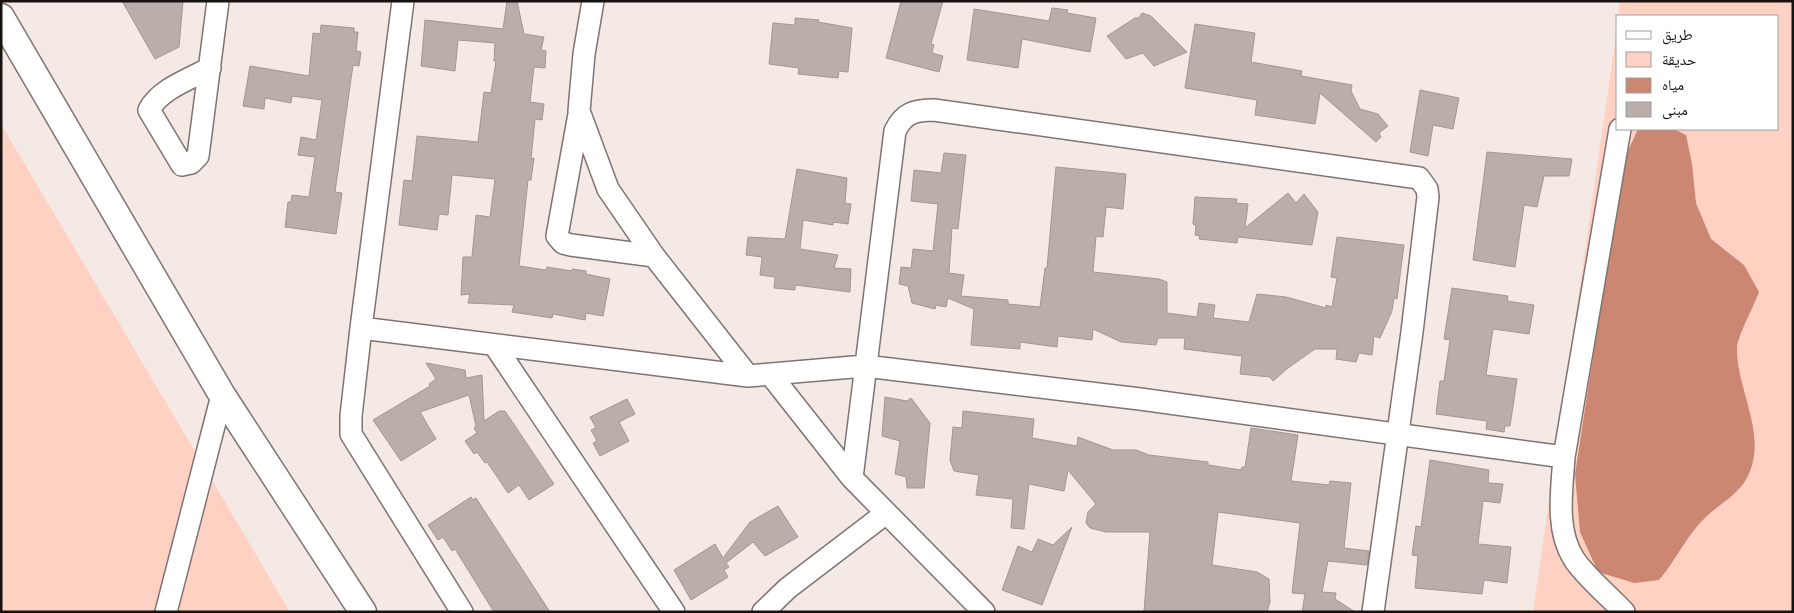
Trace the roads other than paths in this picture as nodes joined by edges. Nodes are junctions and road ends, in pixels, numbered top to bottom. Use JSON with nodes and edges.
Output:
{"nodes":[{"id":1,"x":218,"y":1,"type":"edge"},
{"id":2,"x":403,"y":1,"type":"edge"},
{"id":3,"x":593,"y":1,"type":"edge"},
{"id":4,"x":1,"y":17,"type":"edge"},
{"id":5,"x":210,"y":68,"type":"dead end"},
{"id":6,"x":579,"y":111,"type":"junction"},
{"id":7,"x":1620,"y":130,"type":"edge"},
{"id":8,"x":654,"y":256,"type":"junction"},
{"id":9,"x":361,"y":328,"type":"junction"},
{"id":10,"x":495,"y":346,"type":"junction"},
{"id":11,"x":866,"y":366,"type":"junction"},
{"id":12,"x":770,"y":374,"type":"junction"},
{"id":13,"x":748,"y":376,"type":"junction"},
{"id":14,"x":222,"y":394,"type":"junction"},
{"id":15,"x":1399,"y":433,"type":"junction"},
{"id":16,"x":1564,"y":457,"type":"junction"},
{"id":17,"x":852,"y":478,"type":"junction"},
{"id":18,"x":885,"y":514,"type":"junction"},
{"id":19,"x":788,"y":588,"type":"junction"},
{"id":20,"x":166,"y":612,"type":"edge"},
{"id":21,"x":363,"y":612,"type":"edge"},
{"id":22,"x":462,"y":612,"type":"edge"},
{"id":23,"x":674,"y":612,"type":"edge"},
{"id":24,"x":744,"y":612,"type":"edge"},
{"id":25,"x":763,"y":612,"type":"edge"},
{"id":26,"x":984,"y":612,"type":"edge"},
{"id":27,"x":1373,"y":612,"type":"edge"},
{"id":28,"x":1624,"y":612,"type":"edge"}],
"edges":[{"from":1,"to":5,"type":"street"},
{"from":2,"to":9,"type":"street"},
{"from":3,"to":6,"type":"street"},
{"from":4,"to":14,"type":"street"},
{"from":6,"to":8,"type":"street"},
{"from":6,"to":8,"type":"street"},
{"from":7,"to":16,"type":"street"},
{"from":8,"to":13,"type":"street"},
{"from":9,"to":10,"type":"street"},
{"from":9,"to":22,"type":"street"},
{"from":10,"to":13,"type":"street"},
{"from":10,"to":23,"type":"street"},
{"from":11,"to":12,"type":"street"},
{"from":11,"to":15,"type":"street"},
{"from":11,"to":15,"type":"street"},
{"from":11,"to":17,"type":"street"},
{"from":12,"to":13,"type":"street"},
{"from":12,"to":17,"type":"street"},
{"from":14,"to":20,"type":"street"},
{"from":14,"to":21,"type":"street"},
{"from":15,"to":16,"type":"street"},
{"from":15,"to":27,"type":"street"},
{"from":16,"to":28,"type":"street"},
{"from":17,"to":18,"type":"street"},
{"from":18,"to":19,"type":"street"},
{"from":18,"to":26,"type":"street"},
{"from":19,"to":24,"type":"street"},
{"from":19,"to":25,"type":"street"}]}
